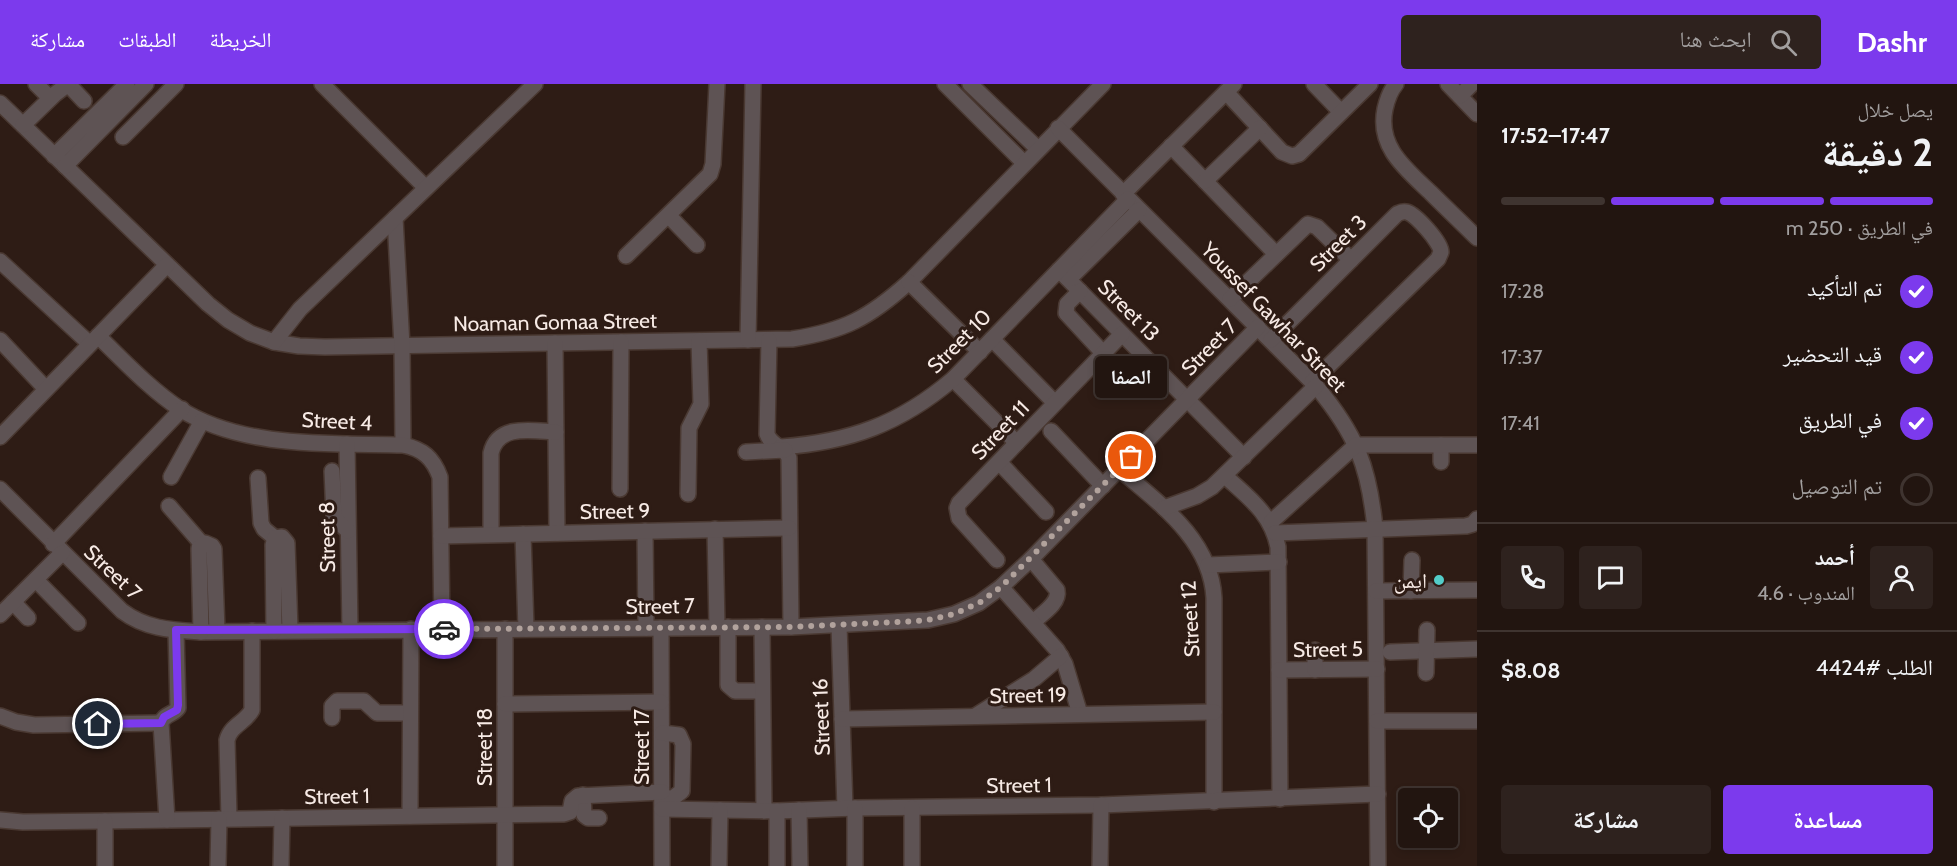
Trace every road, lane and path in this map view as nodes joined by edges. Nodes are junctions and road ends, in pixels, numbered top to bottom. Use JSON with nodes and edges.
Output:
{"nodes":[{"id":1,"x":36,"y":84,"type":"edge"},
{"id":2,"x":127,"y":84,"type":"edge"},
{"id":3,"x":146,"y":84,"type":"edge"},
{"id":4,"x":176,"y":84,"type":"edge"},
{"id":5,"x":322,"y":84,"type":"edge"},
{"id":6,"x":535,"y":84,"type":"edge"},
{"id":7,"x":717,"y":84,"type":"edge"},
{"id":8,"x":753,"y":84,"type":"edge"},
{"id":9,"x":945,"y":84,"type":"edge"},
{"id":10,"x":970,"y":84,"type":"edge"},
{"id":11,"x":1103,"y":84,"type":"edge"},
{"id":12,"x":1314,"y":84,"type":"edge"},
{"id":13,"x":1370,"y":84,"type":"edge"},
{"id":14,"x":1396,"y":84,"type":"edge"},
{"id":15,"x":1448,"y":84,"type":"edge"},
{"id":16,"x":1472,"y":84,"type":"edge"},
{"id":17,"x":1230,"y":88,"type":"edge"},
{"id":18,"x":67,"y":90,"type":"edge"},
{"id":19,"x":1460,"y":96,"type":"junction"},
{"id":20,"x":0,"y":103,"type":"edge"},
{"id":21,"x":1341,"y":112,"type":"junction"},
{"id":22,"x":1477,"y":114,"type":"edge"},
{"id":23,"x":25,"y":128,"type":"junction"},
{"id":24,"x":1058,"y":128,"type":"junction"},
{"id":25,"x":1260,"y":128,"type":"junction"},
{"id":26,"x":123,"y":137,"type":"dead end"},
{"id":27,"x":1171,"y":146,"type":"junction"},
{"id":28,"x":1038,"y":149,"type":"junction"},
{"id":29,"x":60,"y":161,"type":"junction"},
{"id":30,"x":1024,"y":163,"type":"junction"},
{"id":31,"x":1205,"y":181,"type":"junction"},
{"id":32,"x":426,"y":188,"type":"junction"},
{"id":33,"x":1130,"y":201,"type":"junction"},
{"id":34,"x":669,"y":216,"type":"junction"},
{"id":35,"x":395,"y":218,"type":"junction"},
{"id":36,"x":1477,"y":238,"type":"edge"},
{"id":37,"x":697,"y":245,"type":"dead end"},
{"id":38,"x":1276,"y":254,"type":"junction"},
{"id":39,"x":627,"y":256,"type":"dead end"},
{"id":40,"x":1351,"y":260,"type":"junction"},
{"id":41,"x":0,"y":261,"type":"edge"},
{"id":42,"x":167,"y":265,"type":"junction"},
{"id":43,"x":1064,"y":275,"type":"junction"},
{"id":44,"x":909,"y":282,"type":"junction"},
{"id":45,"x":1080,"y":291,"type":"junction"},
{"id":46,"x":1230,"y":299,"type":"junction"},
{"id":47,"x":1258,"y":327,"type":"junction"},
{"id":48,"x":1122,"y":334,"type":"junction"},
{"id":49,"x":992,"y":339,"type":"junction"},
{"id":50,"x":0,"y":340,"type":"edge"},
{"id":51,"x":94,"y":340,"type":"junction"},
{"id":52,"x":748,"y":340,"type":"junction"},
{"id":53,"x":769,"y":340,"type":"junction"},
{"id":54,"x":1271,"y":340,"type":"junction"},
{"id":55,"x":699,"y":341,"type":"junction"},
{"id":56,"x":274,"y":342,"type":"junction"},
{"id":57,"x":621,"y":342,"type":"junction"},
{"id":58,"x":555,"y":343,"type":"junction"},
{"id":59,"x":402,"y":346,"type":"junction"},
{"id":60,"x":980,"y":352,"type":"junction"},
{"id":61,"x":1103,"y":353,"type":"junction"},
{"id":62,"x":953,"y":379,"type":"junction"},
{"id":63,"x":1314,"y":384,"type":"junction"},
{"id":64,"x":46,"y":389,"type":"junction"},
{"id":65,"x":1187,"y":399,"type":"junction"},
{"id":66,"x":1055,"y":403,"type":"junction"},
{"id":67,"x":182,"y":409,"type":"junction"},
{"id":68,"x":202,"y":421,"type":"junction"},
{"id":69,"x":1051,"y":431,"type":"dead end"},
{"id":70,"x":556,"y":432,"type":"junction"},
{"id":71,"x":0,"y":437,"type":"edge"},
{"id":72,"x":1017,"y":443,"type":"junction"},
{"id":73,"x":347,"y":444,"type":"junction"},
{"id":74,"x":403,"y":445,"type":"junction"},
{"id":75,"x":1356,"y":445,"type":"junction"},
{"id":76,"x":1441,"y":445,"type":"junction"},
{"id":77,"x":1477,"y":445,"type":"edge"},
{"id":78,"x":783,"y":449,"type":"junction"},
{"id":79,"x":746,"y":452,"type":"dead end"},
{"id":80,"x":1244,"y":457,"type":"junction"},
{"id":81,"x":999,"y":462,"type":"junction"},
{"id":82,"x":1441,"y":462,"type":"dead end"},
{"id":83,"x":1119,"y":469,"type":"junction"},
{"id":84,"x":332,"y":471,"type":"dead end"},
{"id":85,"x":1225,"y":476,"type":"junction"},
{"id":86,"x":171,"y":477,"type":"dead end"},
{"id":87,"x":258,"y":478,"type":"dead end"},
{"id":88,"x":1103,"y":486,"type":"junction"},
{"id":89,"x":0,"y":489,"type":"edge"},
{"id":90,"x":620,"y":489,"type":"dead end"},
{"id":91,"x":688,"y":494,"type":"dead end"},
{"id":92,"x":169,"y":506,"type":"dead end"},
{"id":93,"x":1164,"y":507,"type":"junction"},
{"id":94,"x":1046,"y":512,"type":"dead end"},
{"id":95,"x":1477,"y":519,"type":"edge"},
{"id":96,"x":789,"y":528,"type":"junction"},
{"id":97,"x":1273,"y":528,"type":"junction"},
{"id":98,"x":1375,"y":528,"type":"junction"},
{"id":99,"x":716,"y":530,"type":"junction"},
{"id":100,"x":348,"y":531,"type":"junction"},
{"id":101,"x":645,"y":531,"type":"junction"},
{"id":102,"x":557,"y":533,"type":"junction"},
{"id":103,"x":491,"y":534,"type":"junction"},
{"id":104,"x":523,"y":534,"type":"junction"},
{"id":105,"x":441,"y":536,"type":"junction"},
{"id":106,"x":275,"y":538,"type":"junction"},
{"id":107,"x":202,"y":544,"type":"junction"},
{"id":108,"x":58,"y":548,"type":"junction"},
{"id":109,"x":1031,"y":559,"type":"junction"},
{"id":110,"x":997,"y":560,"type":"dead end"},
{"id":111,"x":1412,"y":560,"type":"dead end"},
{"id":112,"x":1279,"y":562,"type":"junction"},
{"id":113,"x":1208,"y":565,"type":"junction"},
{"id":114,"x":36,"y":580,"type":"junction"},
{"id":115,"x":1001,"y":587,"type":"junction"},
{"id":116,"x":1477,"y":590,"type":"edge"},
{"id":117,"x":1376,"y":591,"type":"junction"},
{"id":118,"x":1412,"y":591,"type":"junction"},
{"id":119,"x":13,"y":602,"type":"junction"},
{"id":120,"x":0,"y":615,"type":"edge"},
{"id":121,"x":27,"y":618,"type":"dead end"},
{"id":122,"x":1032,"y":622,"type":"junction"},
{"id":123,"x":78,"y":623,"type":"dead end"},
{"id":124,"x":839,"y":625,"type":"junction"},
{"id":125,"x":722,"y":627,"type":"junction"},
{"id":126,"x":762,"y":627,"type":"junction"},
{"id":127,"x":791,"y":627,"type":"junction"},
{"id":128,"x":526,"y":628,"type":"junction"},
{"id":129,"x":654,"y":628,"type":"junction"},
{"id":130,"x":411,"y":629,"type":"junction"},
{"id":131,"x":442,"y":629,"type":"junction"},
{"id":132,"x":505,"y":629,"type":"junction"},
{"id":133,"x":176,"y":630,"type":"junction"},
{"id":134,"x":290,"y":630,"type":"junction"},
{"id":135,"x":350,"y":630,"type":"junction"},
{"id":136,"x":1427,"y":630,"type":"dead end"},
{"id":137,"x":217,"y":631,"type":"junction"},
{"id":138,"x":252,"y":631,"type":"junction"},
{"id":139,"x":274,"y":631,"type":"junction"},
{"id":140,"x":201,"y":632,"type":"junction"},
{"id":141,"x":1477,"y":649,"type":"edge"},
{"id":142,"x":1315,"y":650,"type":"dead end"},
{"id":143,"x":1426,"y":651,"type":"junction"},
{"id":144,"x":1390,"y":652,"type":"dead end"},
{"id":145,"x":1061,"y":656,"type":"junction"},
{"id":146,"x":1377,"y":669,"type":"junction"},
{"id":147,"x":1279,"y":670,"type":"junction"},
{"id":148,"x":1315,"y":670,"type":"junction"},
{"id":149,"x":1426,"y":673,"type":"dead end"},
{"id":150,"x":762,"y":691,"type":"junction"},
{"id":151,"x":662,"y":702,"type":"junction"},
{"id":152,"x":505,"y":704,"type":"junction"},
{"id":153,"x":1214,"y":712,"type":"junction"},
{"id":154,"x":410,"y":713,"type":"junction"},
{"id":155,"x":1080,"y":714,"type":"junction"},
{"id":156,"x":0,"y":716,"type":"edge"},
{"id":157,"x":975,"y":717,"type":"junction"},
{"id":158,"x":332,"y":718,"type":"dead end"},
{"id":159,"x":842,"y":719,"type":"junction"},
{"id":160,"x":1377,"y":721,"type":"junction"},
{"id":161,"x":1477,"y":722,"type":"edge"},
{"id":162,"x":161,"y":723,"type":"junction"},
{"id":163,"x":662,"y":733,"type":"junction"},
{"id":164,"x":1377,"y":794,"type":"junction"},
{"id":165,"x":583,"y":795,"type":"junction"},
{"id":166,"x":1280,"y":799,"type":"junction"},
{"id":167,"x":662,"y":800,"type":"junction"},
{"id":168,"x":1214,"y":802,"type":"junction"},
{"id":169,"x":1101,"y":805,"type":"junction"},
{"id":170,"x":850,"y":808,"type":"junction"},
{"id":171,"x":912,"y":808,"type":"junction"},
{"id":172,"x":720,"y":810,"type":"junction"},
{"id":173,"x":799,"y":810,"type":"junction"},
{"id":174,"x":770,"y":811,"type":"junction"},
{"id":175,"x":505,"y":815,"type":"junction"},
{"id":176,"x":410,"y":816,"type":"junction"},
{"id":177,"x":282,"y":818,"type":"junction"},
{"id":178,"x":599,"y":818,"type":"dead end"},
{"id":179,"x":224,"y":819,"type":"junction"},
{"id":180,"x":0,"y":820,"type":"edge"},
{"id":181,"x":167,"y":820,"type":"junction"},
{"id":182,"x":105,"y":821,"type":"junction"},
{"id":183,"x":105,"y":866,"type":"edge"},
{"id":184,"x":218,"y":866,"type":"edge"},
{"id":185,"x":280,"y":866,"type":"edge"},
{"id":186,"x":505,"y":866,"type":"edge"},
{"id":187,"x":662,"y":866,"type":"edge"},
{"id":188,"x":719,"y":866,"type":"edge"},
{"id":189,"x":777,"y":866,"type":"edge"},
{"id":190,"x":800,"y":866,"type":"edge"},
{"id":191,"x":855,"y":866,"type":"edge"},
{"id":192,"x":912,"y":866,"type":"edge"},
{"id":193,"x":1101,"y":866,"type":"edge"},
{"id":194,"x":1378,"y":866,"type":"edge"}],
"edges":[{"from":1,"to":18,"type":"street"},
{"from":2,"to":29,"type":"street"},
{"from":3,"to":29,"type":"street"},
{"from":4,"to":26,"type":"street"},
{"from":5,"to":32,"type":"street"},
{"from":6,"to":32,"type":"street"},
{"from":7,"to":34,"type":"street"},
{"from":8,"to":52,"type":"street"},
{"from":9,"to":30,"type":"street"},
{"from":10,"to":28,"type":"street"},
{"from":11,"to":24,"type":"street","name":"Noaman Gomaa Street"},
{"from":12,"to":21,"type":"street"},
{"from":13,"to":21,"type":"street"},
{"from":14,"to":36,"type":"street"},
{"from":15,"to":19,"type":"street"},
{"from":16,"to":19,"type":"street"},
{"from":17,"to":25,"type":"street"},
{"from":17,"to":27,"type":"street","name":"Street 10"},
{"from":18,"to":23,"type":"street"},
{"from":19,"to":22,"type":"street"},
{"from":20,"to":23,"type":"street","name":"Noaman Gomaa Street"},
{"from":21,"to":25,"type":"street"},
{"from":23,"to":29,"type":"street","name":"Noaman Gomaa Street"},
{"from":24,"to":28,"type":"street","name":"Noaman Gomaa Street"},
{"from":24,"to":33,"type":"street","name":"Youssef Gawhar Street"},
{"from":25,"to":31,"type":"street"},
{"from":27,"to":31,"type":"street"},
{"from":27,"to":33,"type":"street","name":"Street 10"},
{"from":28,"to":30,"type":"street","name":"Noaman Gomaa Street"},
{"from":29,"to":42,"type":"street","name":"Noaman Gomaa Street"},
{"from":30,"to":44,"type":"street","name":"Noaman Gomaa Street"},
{"from":31,"to":38,"type":"street"},
{"from":32,"to":35,"type":"street"},
{"from":33,"to":43,"type":"street","name":"Street 10"},
{"from":33,"to":46,"type":"street","name":"Youssef Gawhar Street"},
{"from":34,"to":37,"type":"street"},
{"from":34,"to":39,"type":"street"},
{"from":35,"to":56,"type":"street"},
{"from":35,"to":59,"type":"street"},
{"from":38,"to":40,"type":"street"},
{"from":38,"to":46,"type":"street"},
{"from":40,"to":54,"type":"street","name":"Street 3"},
{"from":40,"to":63,"type":"street","name":"Street 3"},
{"from":41,"to":51,"type":"street","name":"Street 4"},
{"from":42,"to":51,"type":"street"},
{"from":42,"to":56,"type":"street","name":"Noaman Gomaa Street"},
{"from":43,"to":45,"type":"street","name":"Street 13"},
{"from":43,"to":49,"type":"street","name":"Street 10"},
{"from":44,"to":53,"type":"street","name":"Noaman Gomaa Street"},
{"from":44,"to":60,"type":"street"},
{"from":45,"to":48,"type":"street","name":"Street 13"},
{"from":45,"to":61,"type":"street"},
{"from":46,"to":47,"type":"street","name":"Youssef Gawhar Street"},
{"from":47,"to":54,"type":"street","name":"Youssef Gawhar Street"},
{"from":47,"to":65,"type":"street","name":"Street 7"},
{"from":48,"to":61,"type":"street","name":"Street 11"},
{"from":48,"to":65,"type":"street","name":"Street 13"},
{"from":49,"to":60,"type":"street","name":"Street 10"},
{"from":49,"to":66,"type":"street"},
{"from":50,"to":64,"type":"street"},
{"from":51,"to":64,"type":"street"},
{"from":51,"to":67,"type":"street","name":"Street 4"},
{"from":52,"to":53,"type":"street","name":"Noaman Gomaa Street"},
{"from":52,"to":55,"type":"street","name":"Noaman Gomaa Street"},
{"from":53,"to":78,"type":"street"},
{"from":54,"to":63,"type":"street","name":"Youssef Gawhar Street"},
{"from":55,"to":57,"type":"street","name":"Noaman Gomaa Street"},
{"from":55,"to":91,"type":"street"},
{"from":56,"to":59,"type":"street","name":"Noaman Gomaa Street"},
{"from":57,"to":58,"type":"street","name":"Noaman Gomaa Street"},
{"from":57,"to":90,"type":"street"},
{"from":58,"to":59,"type":"street","name":"Noaman Gomaa Street"},
{"from":58,"to":70,"type":"street"},
{"from":59,"to":74,"type":"street"},
{"from":60,"to":62,"type":"street","name":"Street 10"},
{"from":61,"to":66,"type":"street","name":"Street 11"},
{"from":62,"to":72,"type":"street"},
{"from":62,"to":78,"type":"street","name":"Street 10"},
{"from":63,"to":75,"type":"street","name":"Youssef Gawhar Street"},
{"from":63,"to":80,"type":"street"},
{"from":64,"to":71,"type":"street"},
{"from":65,"to":80,"type":"street","name":"Street 13"},
{"from":65,"to":83,"type":"street","name":"Street 7"},
{"from":66,"to":72,"type":"street","name":"Street 11"},
{"from":67,"to":68,"type":"street","name":"Street 4"},
{"from":67,"to":108,"type":"street"},
{"from":68,"to":73,"type":"street","name":"Street 4"},
{"from":68,"to":86,"type":"street"},
{"from":69,"to":88,"type":"street"},
{"from":70,"to":102,"type":"street"},
{"from":70,"to":103,"type":"street"},
{"from":72,"to":81,"type":"street","name":"Street 11"},
{"from":73,"to":74,"type":"street","name":"Street 4"},
{"from":73,"to":100,"type":"street","name":"Street 8"},
{"from":74,"to":105,"type":"street","name":"Street 4"},
{"from":75,"to":76,"type":"street"},
{"from":75,"to":97,"type":"street"},
{"from":75,"to":98,"type":"street","name":"Youssef Gawhar Street"},
{"from":76,"to":77,"type":"street"},
{"from":76,"to":82,"type":"street"},
{"from":78,"to":79,"type":"street","name":"Street 10"},
{"from":78,"to":96,"type":"street"},
{"from":80,"to":85,"type":"street"},
{"from":81,"to":94,"type":"street"},
{"from":81,"to":110,"type":"street","name":"Street 11"},
{"from":83,"to":88,"type":"street","name":"Street 7"},
{"from":83,"to":93,"type":"street","name":"Street 12"},
{"from":84,"to":100,"type":"street"},
{"from":85,"to":93,"type":"street"},
{"from":85,"to":97,"type":"street"},
{"from":87,"to":106,"type":"street"},
{"from":88,"to":109,"type":"street","name":"Street 7"},
{"from":89,"to":108,"type":"street","name":"Street 7"},
{"from":92,"to":107,"type":"street"},
{"from":93,"to":113,"type":"street","name":"Street 12"},
{"from":95,"to":98,"type":"street"},
{"from":96,"to":99,"type":"street","name":"Street 9"},
{"from":96,"to":127,"type":"street"},
{"from":97,"to":98,"type":"street"},
{"from":97,"to":112,"type":"street"},
{"from":98,"to":117,"type":"street","name":"Youssef Gawhar Street"},
{"from":99,"to":101,"type":"street","name":"Street 9"},
{"from":99,"to":125,"type":"street"},
{"from":100,"to":135,"type":"street","name":"Street 8"},
{"from":101,"to":102,"type":"street","name":"Street 9"},
{"from":101,"to":129,"type":"street","name":"Street 17"},
{"from":102,"to":104,"type":"street","name":"Street 9"},
{"from":103,"to":104,"type":"street","name":"Street 9"},
{"from":103,"to":105,"type":"street","name":"Street 9"},
{"from":104,"to":128,"type":"street"},
{"from":105,"to":131,"type":"street","name":"Street 4"},
{"from":106,"to":134,"type":"street"},
{"from":106,"to":139,"type":"street"},
{"from":107,"to":137,"type":"street"},
{"from":107,"to":140,"type":"street"},
{"from":108,"to":114,"type":"street"},
{"from":108,"to":133,"type":"street","name":"Street 7"},
{"from":109,"to":115,"type":"street","name":"Street 7"},
{"from":109,"to":122,"type":"street"},
{"from":111,"to":118,"type":"street"},
{"from":112,"to":113,"type":"street"},
{"from":112,"to":147,"type":"street"},
{"from":113,"to":153,"type":"street","name":"Street 12"},
{"from":114,"to":119,"type":"street"},
{"from":114,"to":123,"type":"street"},
{"from":115,"to":122,"type":"street"},
{"from":115,"to":124,"type":"street","name":"Street 7"},
{"from":116,"to":118,"type":"street"},
{"from":117,"to":118,"type":"street"},
{"from":117,"to":146,"type":"street","name":"Youssef Gawhar Street"},
{"from":119,"to":120,"type":"street"},
{"from":119,"to":121,"type":"street"},
{"from":122,"to":145,"type":"street"},
{"from":124,"to":127,"type":"street","name":"Street 7"},
{"from":124,"to":159,"type":"street","name":"Street 16"},
{"from":125,"to":126,"type":"street","name":"Street 7"},
{"from":125,"to":129,"type":"street","name":"Street 7"},
{"from":125,"to":150,"type":"street"},
{"from":126,"to":127,"type":"street","name":"Street 7"},
{"from":126,"to":150,"type":"street"},
{"from":128,"to":129,"type":"street","name":"Street 7"},
{"from":128,"to":132,"type":"street","name":"Street 7"},
{"from":129,"to":151,"type":"street","name":"Street 17"},
{"from":130,"to":131,"type":"street","name":"Street 7"},
{"from":130,"to":135,"type":"street","name":"Street 7"},
{"from":130,"to":154,"type":"street"},
{"from":131,"to":132,"type":"street","name":"Street 7"},
{"from":132,"to":152,"type":"street","name":"Street 18"},
{"from":133,"to":140,"type":"street","name":"Street 7"},
{"from":133,"to":162,"type":"street"},
{"from":134,"to":135,"type":"street","name":"Street 7"},
{"from":134,"to":139,"type":"street","name":"Street 7"},
{"from":136,"to":143,"type":"street"},
{"from":137,"to":138,"type":"street","name":"Street 7"},
{"from":137,"to":140,"type":"street","name":"Street 7"},
{"from":138,"to":139,"type":"street","name":"Street 7"},
{"from":138,"to":179,"type":"street"},
{"from":141,"to":143,"type":"street"},
{"from":142,"to":148,"type":"street"},
{"from":143,"to":144,"type":"street"},
{"from":143,"to":149,"type":"street"},
{"from":145,"to":155,"type":"street"},
{"from":145,"to":157,"type":"street"},
{"from":146,"to":148,"type":"street","name":"Street 5"},
{"from":146,"to":160,"type":"street","name":"Youssef Gawhar Street"},
{"from":147,"to":148,"type":"street","name":"Street 5"},
{"from":147,"to":166,"type":"street"},
{"from":150,"to":174,"type":"street"},
{"from":151,"to":152,"type":"street"},
{"from":151,"to":163,"type":"street","name":"Street 17"},
{"from":152,"to":175,"type":"street","name":"Street 18"},
{"from":153,"to":155,"type":"street","name":"Street 19"},
{"from":153,"to":168,"type":"street","name":"Street 12"},
{"from":154,"to":158,"type":"street"},
{"from":154,"to":176,"type":"street"},
{"from":155,"to":157,"type":"street","name":"Street 19"},
{"from":156,"to":162,"type":"street"},
{"from":157,"to":159,"type":"street","name":"Street 19"},
{"from":159,"to":170,"type":"street","name":"Street 16"},
{"from":160,"to":161,"type":"street"},
{"from":160,"to":164,"type":"street","name":"Youssef Gawhar Street"},
{"from":162,"to":181,"type":"street"},
{"from":163,"to":167,"type":"street","name":"Street 17"},
{"from":163,"to":167,"type":"street"},
{"from":164,"to":166,"type":"street","name":"Street 1"},
{"from":164,"to":194,"type":"street","name":"Youssef Gawhar Street"},
{"from":165,"to":167,"type":"street","name":"Street 1"},
{"from":165,"to":175,"type":"street","name":"Street 1"},
{"from":165,"to":178,"type":"street"},
{"from":166,"to":168,"type":"street","name":"Street 1"},
{"from":167,"to":172,"type":"street","name":"Street 1"},
{"from":167,"to":187,"type":"street","name":"Street 17"},
{"from":168,"to":169,"type":"street","name":"Street 1"},
{"from":169,"to":171,"type":"street","name":"Street 1"},
{"from":169,"to":193,"type":"street"},
{"from":170,"to":171,"type":"street","name":"Street 1"},
{"from":170,"to":173,"type":"street","name":"Street 1"},
{"from":170,"to":191,"type":"street","name":"Street 16"},
{"from":171,"to":192,"type":"street"},
{"from":172,"to":174,"type":"street","name":"Street 1"},
{"from":172,"to":188,"type":"street"},
{"from":173,"to":174,"type":"street","name":"Street 1"},
{"from":173,"to":190,"type":"street"},
{"from":174,"to":189,"type":"street"},
{"from":175,"to":176,"type":"street","name":"Street 1"},
{"from":175,"to":186,"type":"street","name":"Street 18"},
{"from":176,"to":177,"type":"street","name":"Street 1"},
{"from":177,"to":179,"type":"street","name":"Street 1"},
{"from":177,"to":185,"type":"street"},
{"from":179,"to":181,"type":"street","name":"Street 1"},
{"from":179,"to":184,"type":"street"},
{"from":180,"to":182,"type":"street","name":"Street 1"},
{"from":181,"to":182,"type":"street","name":"Street 1"},
{"from":182,"to":183,"type":"street"}]}
